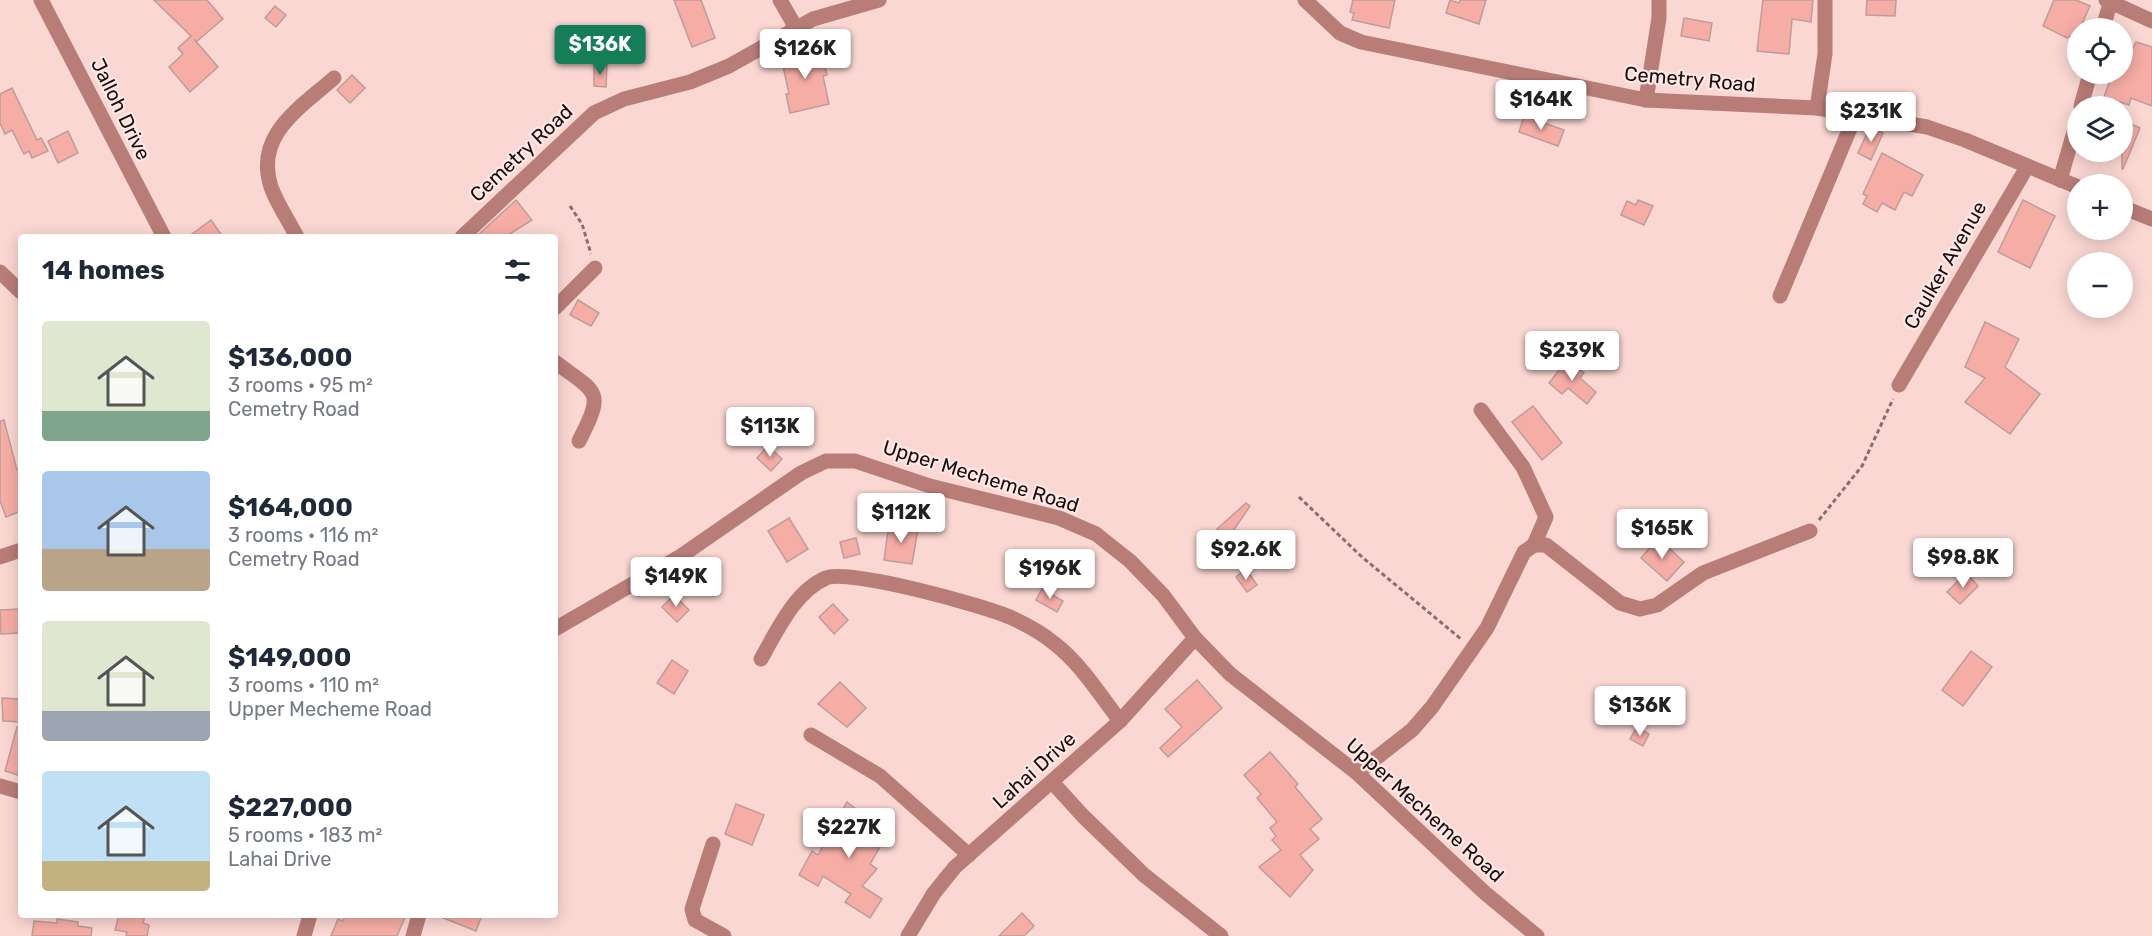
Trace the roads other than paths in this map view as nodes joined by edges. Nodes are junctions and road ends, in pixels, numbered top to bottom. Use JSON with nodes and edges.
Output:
{"nodes":[{"id":1,"x":780,"y":0,"type":"edge"},
{"id":2,"x":879,"y":0,"type":"edge"},
{"id":3,"x":1305,"y":0,"type":"edge"},
{"id":4,"x":1659,"y":0,"type":"edge"},
{"id":5,"x":1825,"y":0,"type":"edge"},
{"id":6,"x":2110,"y":0,"type":"edge"},
{"id":7,"x":45,"y":2,"type":"edge"},
{"id":8,"x":2106,"y":18,"type":"edge"},
{"id":9,"x":2152,"y":21,"type":"edge"},
{"id":10,"x":796,"y":28,"type":"junction"},
{"id":11,"x":334,"y":78,"type":"dead end"},
{"id":12,"x":1646,"y":100,"type":"junction"},
{"id":13,"x":1817,"y":108,"type":"junction"},
{"id":14,"x":1856,"y":114,"type":"junction"},
{"id":15,"x":2067,"y":156,"type":"edge"},
{"id":16,"x":2026,"y":167,"type":"junction"},
{"id":17,"x":2060,"y":180,"type":"junction"},
{"id":18,"x":2067,"y":183,"type":"edge"},
{"id":19,"x":2133,"y":211,"type":"edge"},
{"id":20,"x":2152,"y":219,"type":"edge"},
{"id":21,"x":162,"y":234,"type":"edge"},
{"id":22,"x":295,"y":234,"type":"edge"},
{"id":23,"x":465,"y":234,"type":"edge"},
{"id":24,"x":595,"y":267,"type":"road end"},
{"id":25,"x":0,"y":272,"type":"edge"},
{"id":26,"x":18,"y":289,"type":"edge"},
{"id":27,"x":1780,"y":296,"type":"dead end"},
{"id":28,"x":558,"y":305,"type":"edge"},
{"id":29,"x":558,"y":364,"type":"edge"},
{"id":30,"x":1899,"y":385,"type":"road end"},
{"id":31,"x":1482,"y":410,"type":"dead end"},
{"id":32,"x":579,"y":441,"type":"dead end"},
{"id":33,"x":1810,"y":531,"type":"road end"},
{"id":34,"x":1534,"y":545,"type":"junction"},
{"id":35,"x":18,"y":551,"type":"edge"},
{"id":36,"x":0,"y":557,"type":"edge"},
{"id":37,"x":558,"y":627,"type":"edge"},
{"id":38,"x":1195,"y":638,"type":"junction"},
{"id":39,"x":761,"y":659,"type":"dead end"},
{"id":40,"x":1120,"y":721,"type":"junction"},
{"id":41,"x":811,"y":735,"type":"dead end"},
{"id":42,"x":1357,"y":773,"type":"junction"},
{"id":43,"x":1053,"y":783,"type":"junction"},
{"id":44,"x":0,"y":786,"type":"edge"},
{"id":45,"x":18,"y":791,"type":"edge"},
{"id":46,"x":713,"y":844,"type":"dead end"},
{"id":47,"x":969,"y":855,"type":"junction"},
{"id":48,"x":309,"y":918,"type":"edge"},
{"id":49,"x":417,"y":918,"type":"edge"},
{"id":50,"x":912,"y":934,"type":"edge"},
{"id":51,"x":304,"y":936,"type":"edge"},
{"id":52,"x":413,"y":936,"type":"edge"},
{"id":53,"x":724,"y":936,"type":"edge"},
{"id":54,"x":1221,"y":936,"type":"edge"},
{"id":55,"x":1538,"y":936,"type":"edge"}],
"edges":[{"from":1,"to":10,"type":"street"},
{"from":2,"to":10,"type":"street","name":"Cemetry Road"},
{"from":3,"to":12,"type":"street","name":"Cemetry Road"},
{"from":4,"to":12,"type":"street"},
{"from":5,"to":13,"type":"street"},
{"from":6,"to":8,"type":"street"},
{"from":6,"to":9,"type":"street"},
{"from":7,"to":21,"type":"street","name":"Jalloh Drive"},
{"from":10,"to":23,"type":"street","name":"Cemetry Road"},
{"from":11,"to":22,"type":"street"},
{"from":12,"to":13,"type":"street","name":"Cemetry Road"},
{"from":13,"to":14,"type":"street","name":"Cemetry Road"},
{"from":14,"to":16,"type":"street","name":"Cemetry Road"},
{"from":14,"to":27,"type":"street"},
{"from":15,"to":17,"type":"street"},
{"from":16,"to":17,"type":"street","name":"Cemetry Road"},
{"from":16,"to":30,"type":"street","name":"Caulker Avenue"},
{"from":17,"to":18,"type":"street","name":"Cemetry Road"},
{"from":19,"to":20,"type":"street"},
{"from":24,"to":28,"type":"street"},
{"from":25,"to":26,"type":"street"},
{"from":29,"to":32,"type":"street"},
{"from":31,"to":34,"type":"street"},
{"from":33,"to":34,"type":"street"},
{"from":34,"to":42,"type":"street"},
{"from":35,"to":36,"type":"street"},
{"from":37,"to":38,"type":"street","name":"Upper Mecheme Road"},
{"from":38,"to":40,"type":"street","name":"Lahai Drive"},
{"from":38,"to":42,"type":"street","name":"Upper Mecheme Road"},
{"from":39,"to":40,"type":"street"},
{"from":40,"to":43,"type":"street","name":"Lahai Drive"},
{"from":41,"to":47,"type":"street"},
{"from":42,"to":55,"type":"street","name":"Upper Mecheme Road"},
{"from":43,"to":47,"type":"street","name":"Lahai Drive"},
{"from":43,"to":54,"type":"street"},
{"from":44,"to":45,"type":"street"},
{"from":46,"to":53,"type":"street"},
{"from":47,"to":50,"type":"street","name":"Lahai Drive"},
{"from":48,"to":51,"type":"street"},
{"from":49,"to":52,"type":"street"}]}
